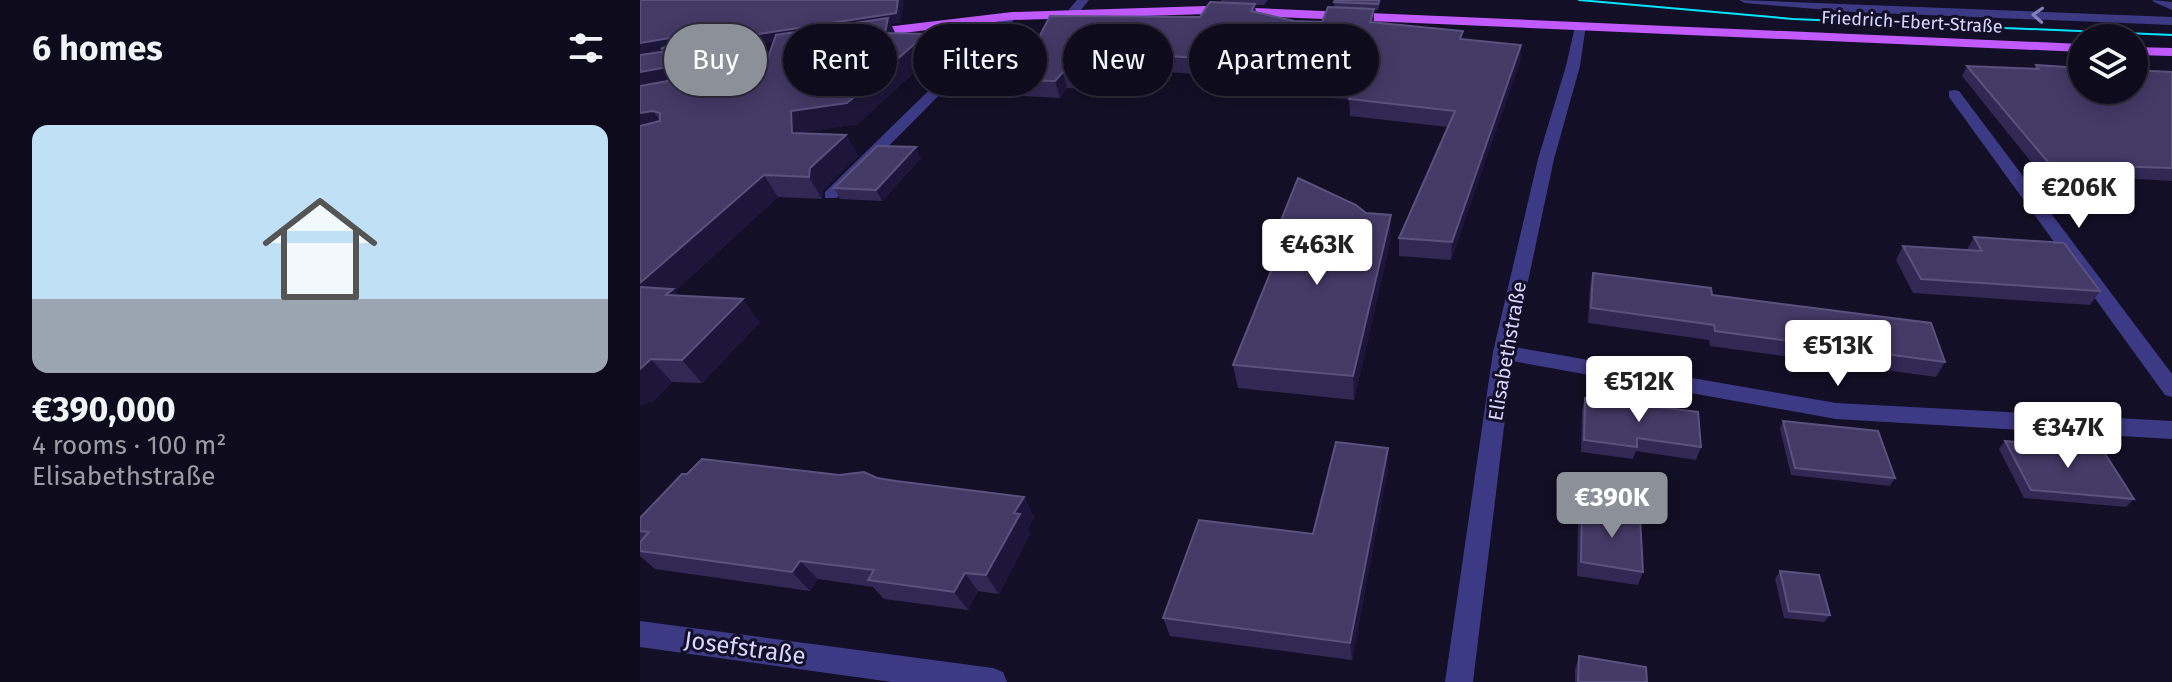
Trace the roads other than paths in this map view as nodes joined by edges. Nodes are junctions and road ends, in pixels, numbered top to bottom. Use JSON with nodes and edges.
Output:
{"nodes":[{"id":1,"x":1083,"y":0,"type":"edge"},
{"id":2,"x":1747,"y":0,"type":"edge"},
{"id":3,"x":2158,"y":0,"type":"edge"},
{"id":4,"x":2172,"y":7,"type":"edge"},
{"id":5,"x":1072,"y":13,"type":"junction"},
{"id":6,"x":1012,"y":16,"type":"junction"},
{"id":7,"x":2172,"y":21,"type":"edge"},
{"id":8,"x":1580,"y":25,"type":"junction"},
{"id":9,"x":897,"y":30,"type":"edge"},
{"id":10,"x":2068,"y":47,"type":"edge"},
{"id":11,"x":2148,"y":51,"type":"edge"},
{"id":12,"x":2172,"y":52,"type":"edge"},
{"id":13,"x":1954,"y":94,"type":"dead end"},
{"id":14,"x":831,"y":195,"type":"edge"},
{"id":15,"x":1503,"y":352,"type":"junction"},
{"id":16,"x":2172,"y":389,"type":"edge"},
{"id":17,"x":2172,"y":430,"type":"edge"},
{"id":18,"x":640,"y":634,"type":"edge"},
{"id":19,"x":993,"y":682,"type":"edge"},
{"id":20,"x":1459,"y":682,"type":"edge"}],
"edges":[{"from":1,"to":5,"type":"street"},
{"from":7,"to":2,"type":"street","one_way":true},
{"from":3,"to":4,"type":"street"},
{"from":5,"to":6,"type":"main road","name":"Friedrich-Ebert-Straße"},
{"from":5,"to":8,"type":"main road","name":"Friedrich-Ebert-Straße"},
{"from":6,"to":9,"type":"main road","name":"Friedrich-Ebert-Straße"},
{"from":6,"to":14,"type":"street"},
{"from":8,"to":10,"type":"main road","name":"Friedrich-Ebert-Straße"},
{"from":8,"to":15,"type":"street","name":"Elisabethstraße"},
{"from":11,"to":12,"type":"main road"},
{"from":13,"to":16,"type":"street"},
{"from":15,"to":17,"type":"street"},
{"from":15,"to":20,"type":"street","name":"Elisabethstraße"},
{"from":18,"to":19,"type":"street","name":"Josefstraße"}]}
